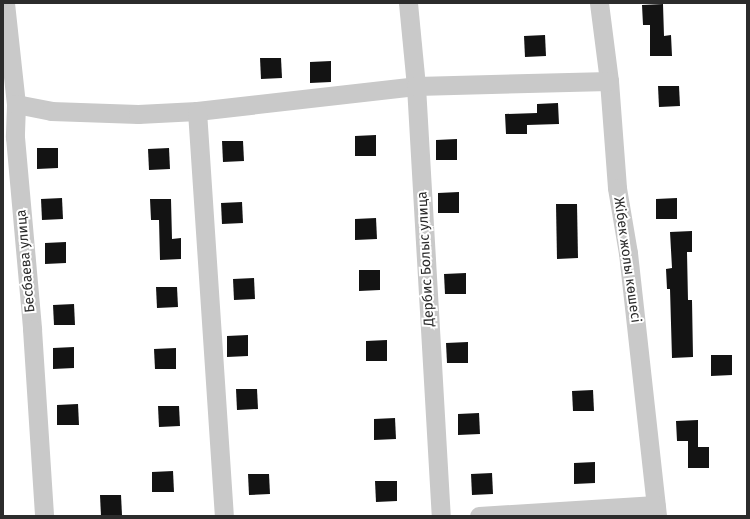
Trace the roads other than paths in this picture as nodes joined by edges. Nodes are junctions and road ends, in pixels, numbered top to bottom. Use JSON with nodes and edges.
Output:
{"nodes":[{"id":1,"x":408,"y":3,"type":"edge"},
{"id":2,"x":599,"y":3,"type":"edge"},
{"id":3,"x":5,"y":8,"type":"edge"},
{"id":4,"x":609,"y":82,"type":"junction"},
{"id":5,"x":416,"y":86,"type":"junction"},
{"id":6,"x":16,"y":104,"type":"junction"},
{"id":7,"x":197,"y":111,"type":"junction"},
{"id":8,"x":657,"y":510,"type":"edge"},
{"id":9,"x":44,"y":516,"type":"edge"},
{"id":10,"x":224,"y":516,"type":"edge"},
{"id":11,"x":441,"y":516,"type":"edge"},
{"id":12,"x":479,"y":516,"type":"edge"}],
"edges":[{"from":1,"to":5,"type":"street","name":"Дербис Болыс улица"},
{"from":2,"to":4,"type":"street","name":"Жібек жолы көшесі"},
{"from":3,"to":6,"type":"street","name":"Бесбаева улица"},
{"from":4,"to":5,"type":"street"},
{"from":4,"to":8,"type":"street","name":"Жібек жолы көшесі"},
{"from":5,"to":7,"type":"street"},
{"from":5,"to":11,"type":"street","name":"Дербис Болыс улица"},
{"from":6,"to":7,"type":"street"},
{"from":6,"to":9,"type":"street","name":"Бесбаева улица"},
{"from":7,"to":10,"type":"street"},
{"from":8,"to":12,"type":"street"}]}
